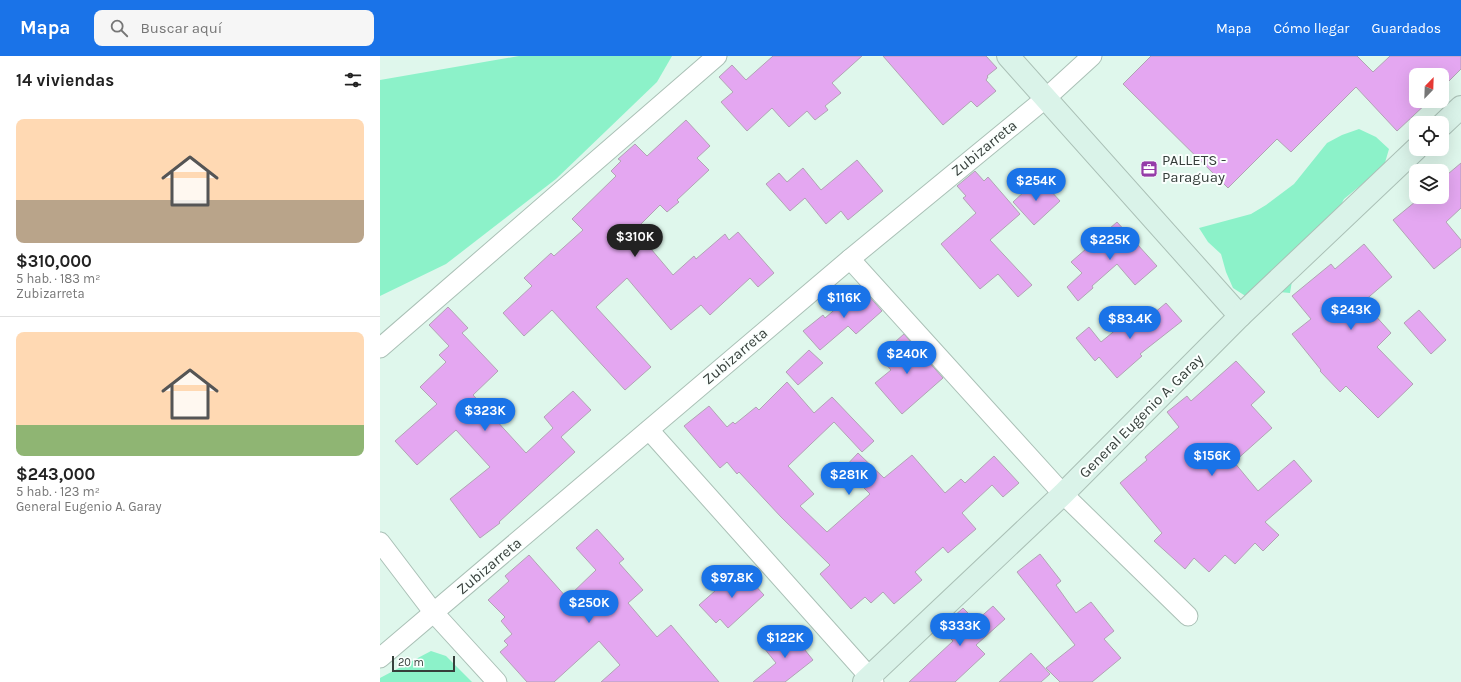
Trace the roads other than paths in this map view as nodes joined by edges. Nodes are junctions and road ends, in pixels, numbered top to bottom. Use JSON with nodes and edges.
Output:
{"nodes":[{"id":1,"x":717,"y":56,"type":"edge"},
{"id":2,"x":1008,"y":56,"type":"edge"},
{"id":3,"x":1092,"y":56,"type":"edge"},
{"id":4,"x":1046,"y":98,"type":"junction"},
{"id":5,"x":1461,"y":107,"type":"edge"},
{"id":6,"x":1449,"y":118,"type":"edge"},
{"id":7,"x":1409,"y":156,"type":"edge"},
{"id":8,"x":850,"y":259,"type":"junction"},
{"id":9,"x":1240,"y":316,"type":"junction"},
{"id":10,"x":380,"y":348,"type":"edge"},
{"id":11,"x":649,"y":430,"type":"junction"},
{"id":12,"x":1063,"y":494,"type":"junction"},
{"id":13,"x":380,"y":542,"type":"edge"},
{"id":14,"x":434,"y":613,"type":"junction"},
{"id":15,"x":1188,"y":616,"type":"dead end"},
{"id":16,"x":380,"y":658,"type":"edge"},
{"id":17,"x":869,"y":680,"type":"edge"},
{"id":18,"x":497,"y":682,"type":"edge"}],
"edges":[{"from":1,"to":10,"type":"street"},
{"from":2,"to":4,"type":"street"},
{"from":3,"to":4,"type":"street","name":"Zubizarreta"},
{"from":4,"to":8,"type":"street","name":"Zubizarreta"},
{"from":4,"to":9,"type":"street"},
{"from":5,"to":6,"type":"street"},
{"from":7,"to":9,"type":"street","name":"General Eugenio A. Garay"},
{"from":8,"to":11,"type":"street","name":"Zubizarreta"},
{"from":8,"to":12,"type":"street"},
{"from":9,"to":12,"type":"street","name":"General Eugenio A. Garay"},
{"from":11,"to":14,"type":"street","name":"Zubizarreta"},
{"from":11,"to":17,"type":"street"},
{"from":12,"to":15,"type":"street"},
{"from":12,"to":17,"type":"street","name":"General Eugenio A. Garay"},
{"from":13,"to":14,"type":"street"},
{"from":14,"to":16,"type":"street","name":"Zubizarreta"},
{"from":14,"to":18,"type":"street"}]}
